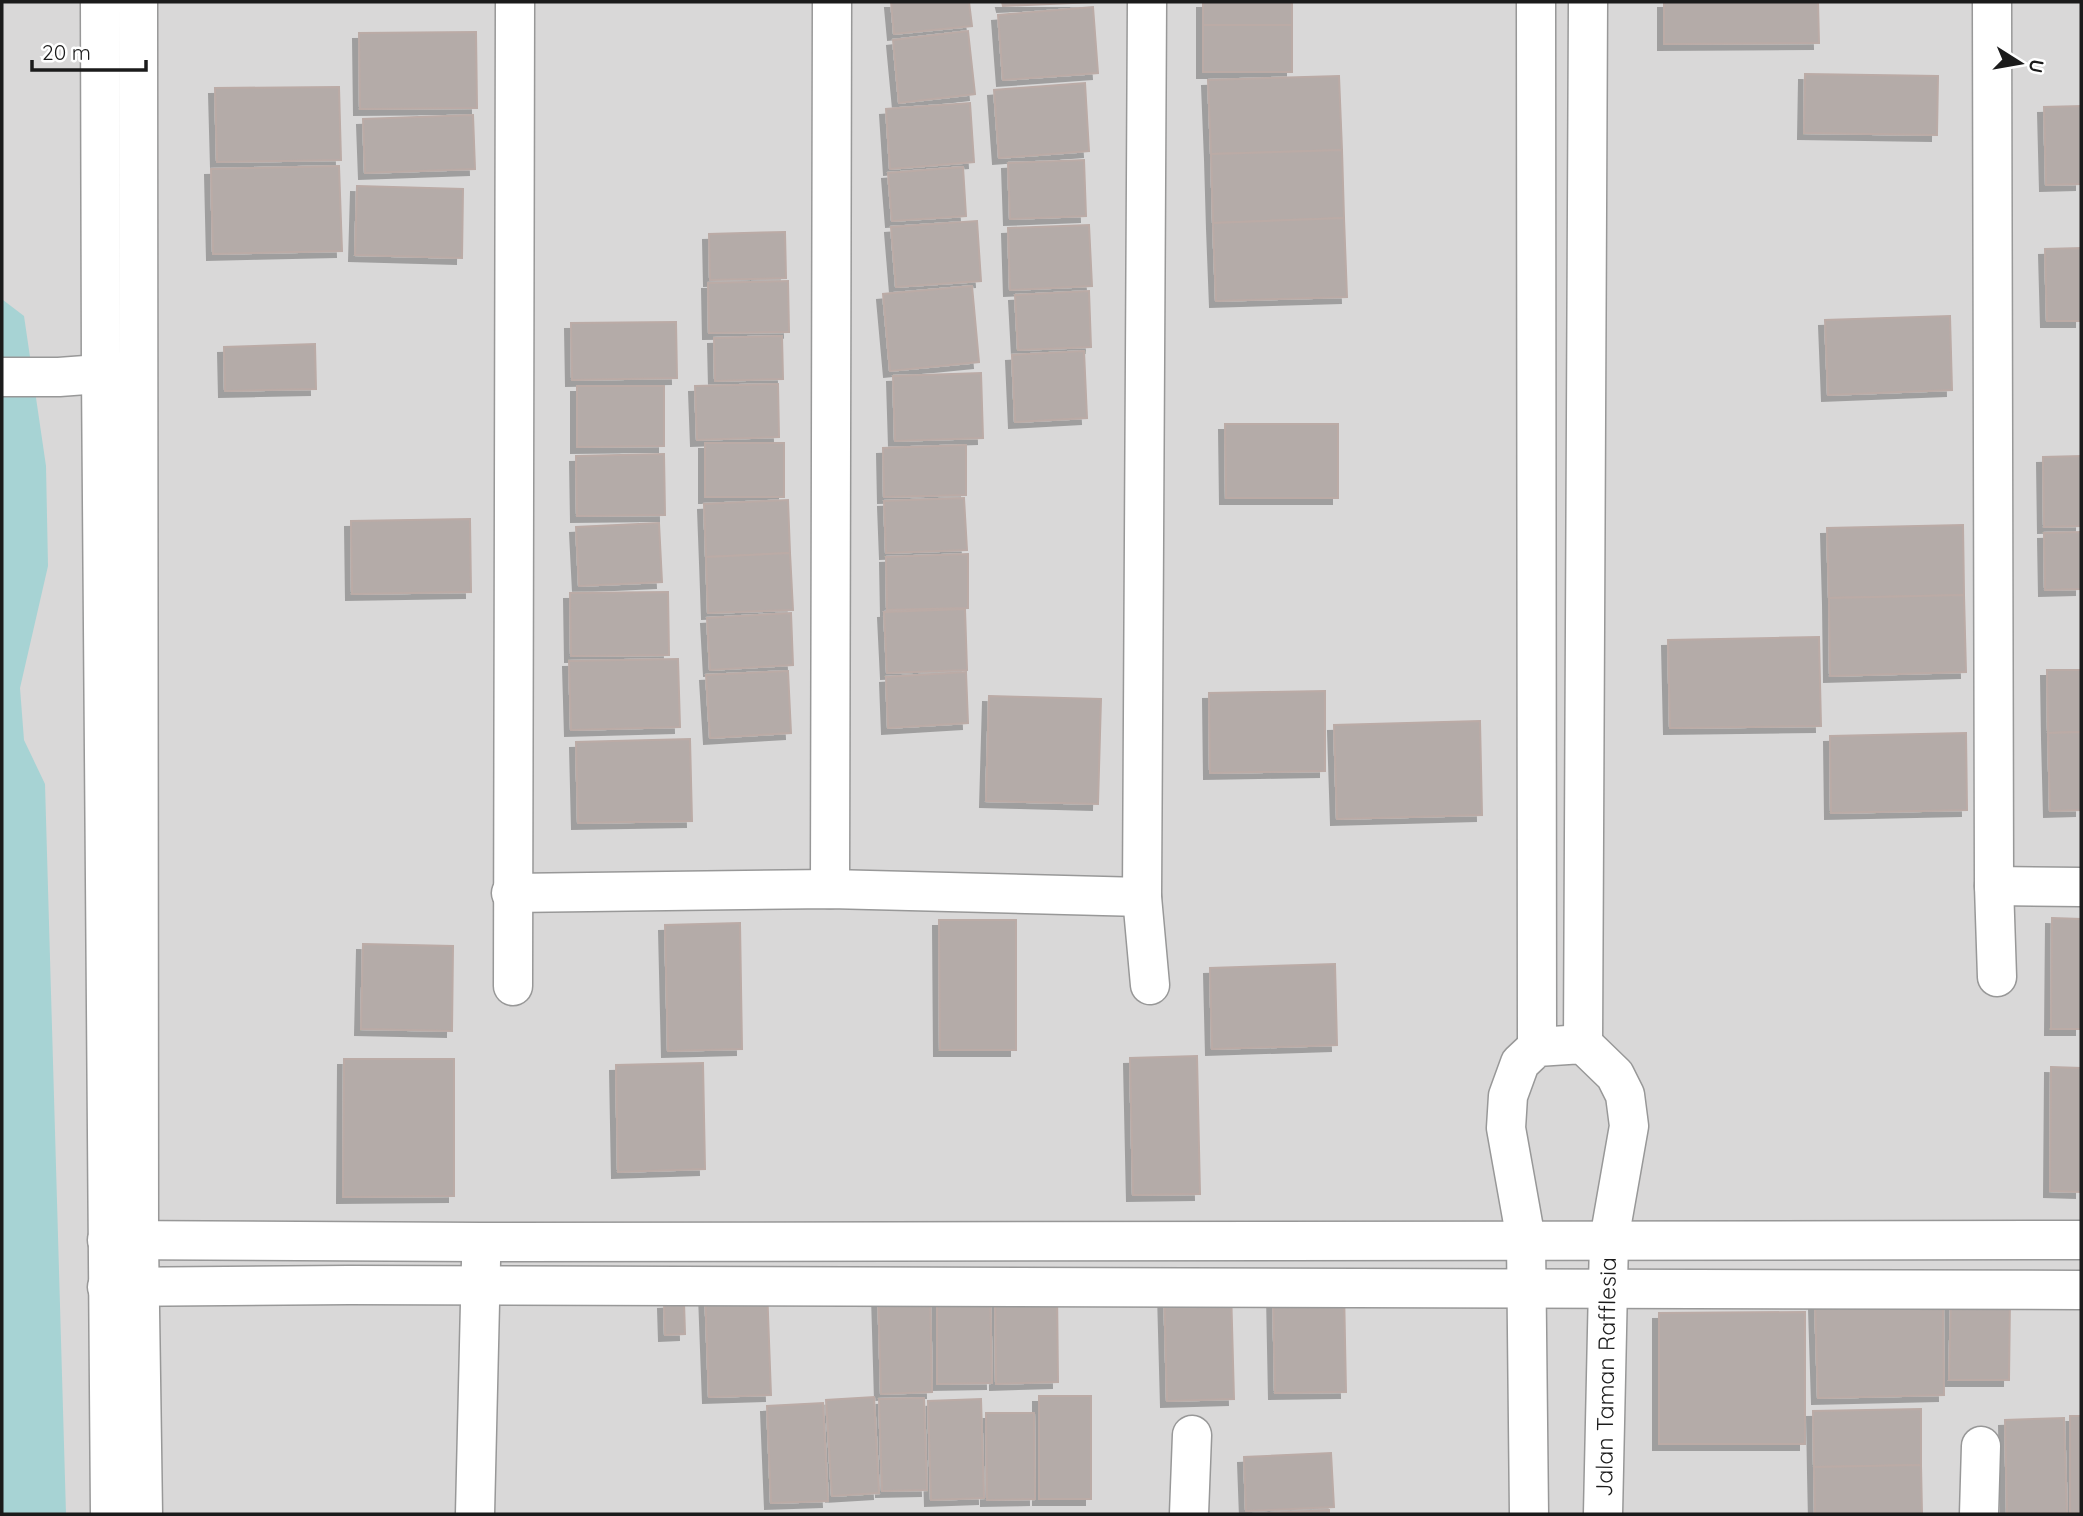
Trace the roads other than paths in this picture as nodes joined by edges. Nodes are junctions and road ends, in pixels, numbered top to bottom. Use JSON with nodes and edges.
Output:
{"nodes":[{"id":1,"x":100,"y":2,"type":"edge"},
{"id":2,"x":138,"y":2,"type":"edge"},
{"id":3,"x":515,"y":2,"type":"edge"},
{"id":4,"x":832,"y":2,"type":"edge"},
{"id":5,"x":1147,"y":2,"type":"edge"},
{"id":6,"x":1535,"y":2,"type":"edge"},
{"id":7,"x":1588,"y":2,"type":"edge"},
{"id":8,"x":1992,"y":2,"type":"edge"},
{"id":9,"x":139,"y":372,"type":"junction"},
{"id":10,"x":101,"y":373,"type":"junction"},
{"id":11,"x":2,"y":377,"type":"edge"},
{"id":12,"x":1994,"y":887,"type":"junction"},
{"id":13,"x":2081,"y":887,"type":"edge"},
{"id":14,"x":831,"y":889,"type":"junction"},
{"id":15,"x":511,"y":893,"type":"junction"},
{"id":16,"x":1142,"y":897,"type":"junction"},
{"id":17,"x":1997,"y":977,"type":"dead end"},
{"id":18,"x":1150,"y":985,"type":"dead end"},
{"id":19,"x":513,"y":986,"type":"dead end"},
{"id":20,"x":1583,"y":1044,"type":"junction"},
{"id":21,"x":1537,"y":1046,"type":"junction"},
{"id":22,"x":1526,"y":1240,"type":"junction"},
{"id":23,"x":1609,"y":1240,"type":"junction"},
{"id":24,"x":2081,"y":1240,"type":"edge"},
{"id":25,"x":123,"y":1241,"type":"junction"},
{"id":26,"x":480,"y":1241,"type":"junction"},
{"id":27,"x":482,"y":1286,"type":"junction"},
{"id":28,"x":124,"y":1287,"type":"junction"},
{"id":29,"x":1527,"y":1289,"type":"junction"},
{"id":30,"x":1607,"y":1289,"type":"junction"},
{"id":31,"x":2081,"y":1290,"type":"edge"},
{"id":32,"x":1192,"y":1435,"type":"dead end"},
{"id":33,"x":1981,"y":1446,"type":"dead end"},
{"id":34,"x":110,"y":1514,"type":"edge"},
{"id":35,"x":143,"y":1514,"type":"edge"},
{"id":36,"x":475,"y":1514,"type":"edge"},
{"id":37,"x":1189,"y":1514,"type":"edge"},
{"id":38,"x":1529,"y":1514,"type":"edge"},
{"id":39,"x":1603,"y":1514,"type":"edge"},
{"id":40,"x":1979,"y":1514,"type":"edge"}],
"edges":[{"from":1,"to":10,"type":"street"},
{"from":2,"to":9,"type":"street"},
{"from":3,"to":15,"type":"street"},
{"from":4,"to":14,"type":"street"},
{"from":5,"to":16,"type":"street"},
{"from":6,"to":21,"type":"street"},
{"from":7,"to":20,"type":"street"},
{"from":8,"to":12,"type":"street"},
{"from":9,"to":10,"type":"street"},
{"from":9,"to":25,"type":"street"},
{"from":10,"to":11,"type":"street"},
{"from":10,"to":25,"type":"street"},
{"from":12,"to":13,"type":"street"},
{"from":12,"to":17,"type":"street"},
{"from":14,"to":15,"type":"street"},
{"from":14,"to":16,"type":"street"},
{"from":15,"to":19,"type":"street"},
{"from":16,"to":18,"type":"street"},
{"from":20,"to":21,"type":"street"},
{"from":20,"to":23,"type":"street","name":"Jalan Taman Rafflesia"},
{"from":21,"to":22,"type":"street"},
{"from":22,"to":23,"type":"street"},
{"from":22,"to":26,"type":"street"},
{"from":22,"to":29,"type":"street"},
{"from":23,"to":24,"type":"street"},
{"from":23,"to":30,"type":"street","name":"Jalan Taman Rafflesia"},
{"from":25,"to":26,"type":"street"},
{"from":25,"to":28,"type":"street"},
{"from":26,"to":27,"type":"street"},
{"from":27,"to":28,"type":"street"},
{"from":27,"to":29,"type":"street"},
{"from":27,"to":36,"type":"street"},
{"from":28,"to":34,"type":"street"},
{"from":28,"to":35,"type":"street"},
{"from":29,"to":30,"type":"street"},
{"from":29,"to":38,"type":"street"},
{"from":30,"to":31,"type":"street"},
{"from":30,"to":39,"type":"street","name":"Jalan Taman Rafflesia"},
{"from":32,"to":37,"type":"street"},
{"from":33,"to":40,"type":"street"}]}
